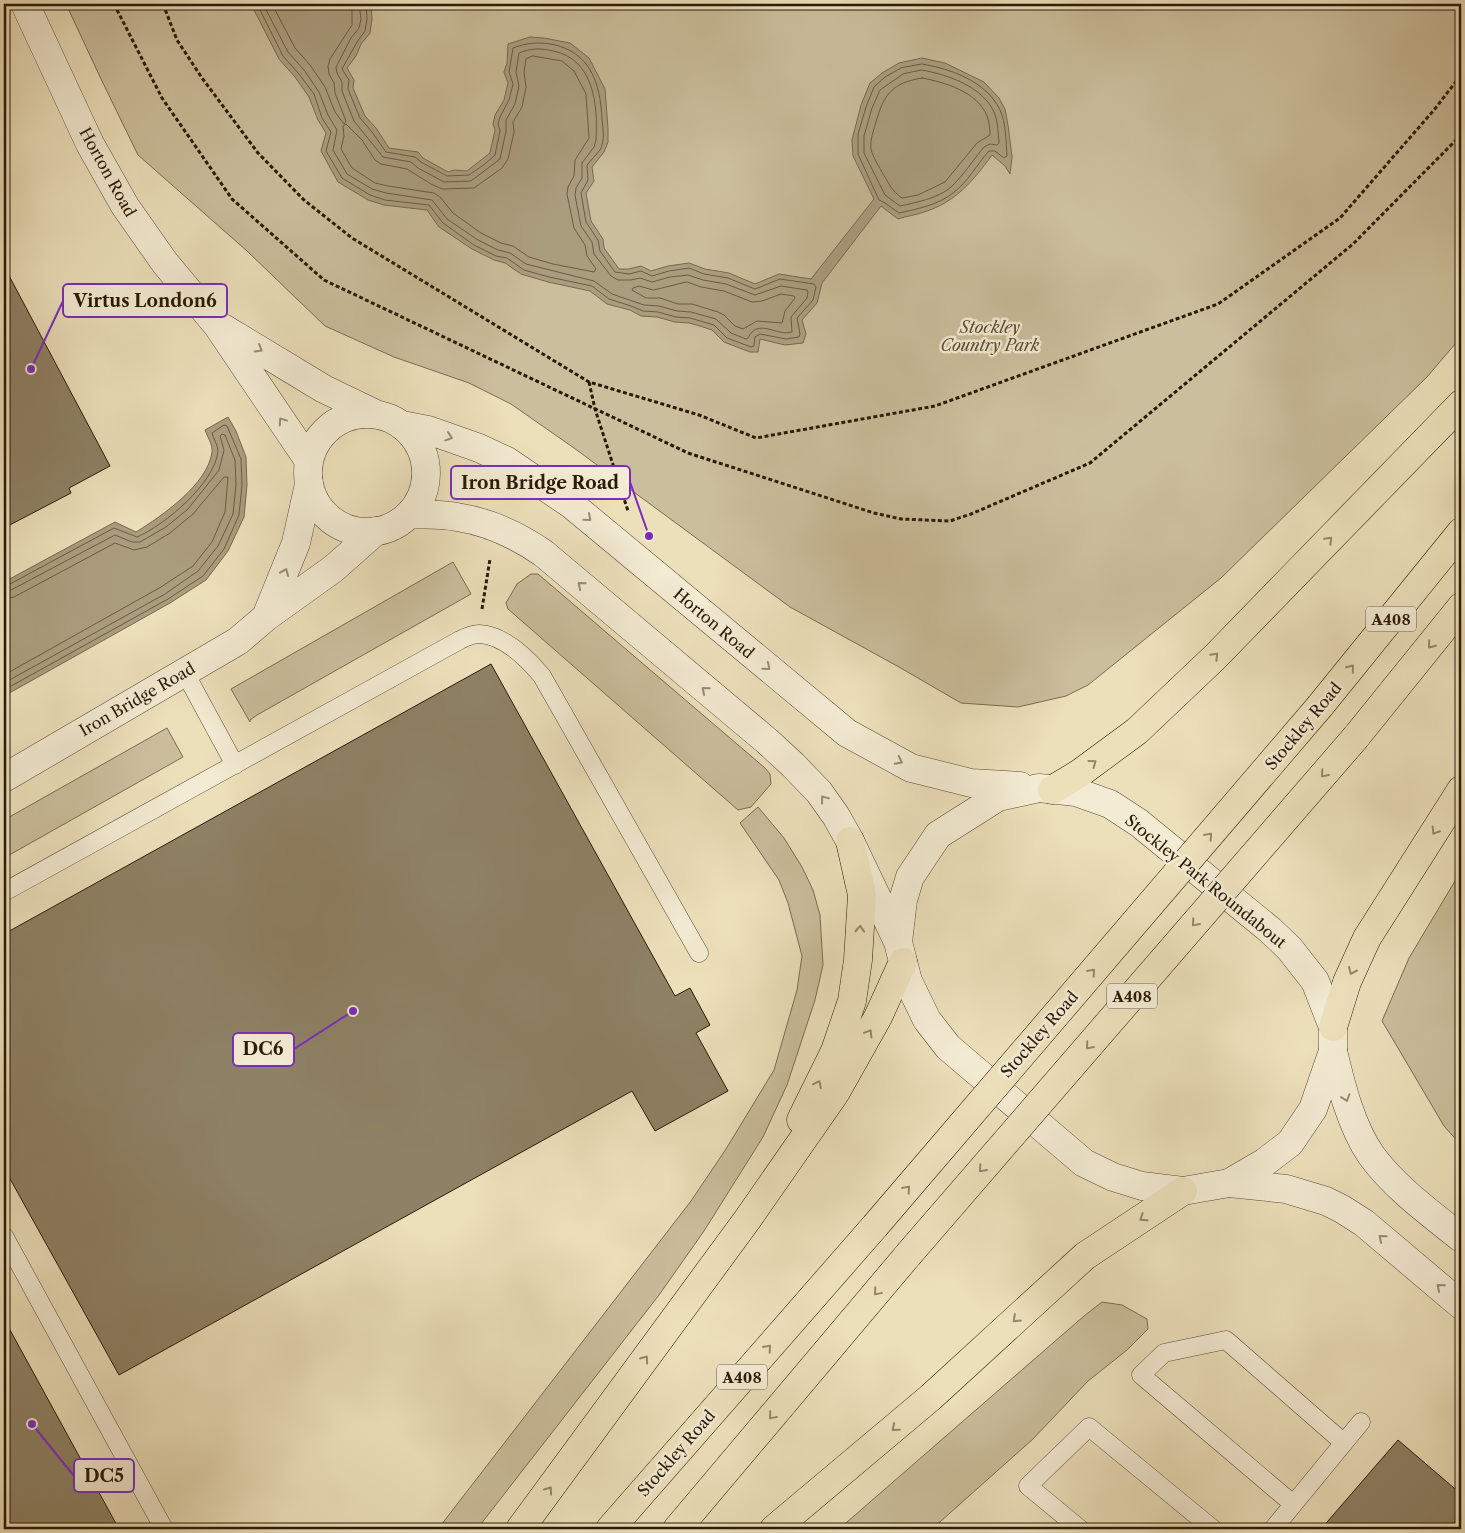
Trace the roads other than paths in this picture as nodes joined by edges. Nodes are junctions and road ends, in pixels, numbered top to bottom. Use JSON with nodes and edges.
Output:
{"nodes":[{"id":1,"x":25,"y":4,"type":"edge"},
{"id":2,"x":217,"y":324,"type":"junction"},
{"id":3,"x":1461,"y":404,"type":"edge"},
{"id":4,"x":376,"y":414,"type":"junction"},
{"id":5,"x":402,"y":425,"type":"junction"},
{"id":6,"x":309,"y":473,"type":"junction"},
{"id":7,"x":410,"y":514,"type":"junction"},
{"id":8,"x":376,"y":531,"type":"junction"},
{"id":9,"x":1461,"y":532,"type":"edge"},
{"id":10,"x":1461,"y":607,"type":"edge"},
{"id":11,"x":266,"y":617,"type":"junction"},
{"id":12,"x":184,"y":671,"type":"junction"},
{"id":13,"x":235,"y":765,"type":"junction"},
{"id":14,"x":4,"y":778,"type":"edge"},
{"id":15,"x":1046,"y":789,"type":"junction"},
{"id":16,"x":1461,"y":790,"type":"edge"},
{"id":17,"x":850,"y":841,"type":"junction"},
{"id":18,"x":4,"y":892,"type":"edge"},
{"id":19,"x":901,"y":952,"type":"junction"},
{"id":20,"x":699,"y":953,"type":"dead end"},
{"id":21,"x":1333,"y":1039,"type":"junction"},
{"id":22,"x":1229,"y":1183,"type":"junction"},
{"id":23,"x":1183,"y":1191,"type":"junction"},
{"id":24,"x":747,"y":1220,"type":"junction"},
{"id":25,"x":4,"y":1236,"type":"edge"},
{"id":26,"x":1461,"y":1238,"type":"edge"},
{"id":27,"x":1461,"y":1304,"type":"edge"},
{"id":28,"x":1361,"y":1422,"type":"dead end"},
{"id":29,"x":1344,"y":1443,"type":"junction"},
{"id":30,"x":1294,"y":1504,"type":"junction"},
{"id":31,"x":164,"y":1529,"type":"edge"},
{"id":32,"x":520,"y":1529,"type":"edge"},
{"id":33,"x":610,"y":1529,"type":"edge"},
{"id":34,"x":678,"y":1529,"type":"edge"},
{"id":35,"x":774,"y":1529,"type":"edge"},
{"id":36,"x":1080,"y":1529,"type":"edge"},
{"id":37,"x":1213,"y":1529,"type":"edge"},
{"id":38,"x":1273,"y":1529,"type":"edge"}],
"edges":[{"from":1,"to":2,"type":"street","name":"Horton Road"},
{"from":2,"to":4,"type":"street","name":"Horton Road","one_way":true},
{"from":6,"to":2,"type":"street","name":"Horton Road","one_way":true},
{"from":15,"to":3,"type":"main road","one_way":true},
{"from":4,"to":5,"type":"street"},
{"from":4,"to":6,"type":"street"},
{"from":5,"to":7,"type":"street"},
{"from":5,"to":15,"type":"street","name":"Horton Road","one_way":true},
{"from":6,"to":8,"type":"street"},
{"from":11,"to":6,"type":"street","one_way":true},
{"from":7,"to":8,"type":"street"},
{"from":17,"to":7,"type":"street","one_way":true},
{"from":8,"to":11,"type":"street","name":"Iron Bridge Road"},
{"from":33,"to":9,"type":"main road","name":"Stockley Road","number":"A408","one_way":true,"bridge":true},
{"from":10,"to":34,"type":"main road","number":"A408","one_way":true,"bridge":true},
{"from":11,"to":12,"type":"street","name":"Iron Bridge Road"},
{"from":12,"to":13,"type":"lane"},
{"from":12,"to":14,"type":"street","name":"Iron Bridge Road"},
{"from":13,"to":18,"type":"lane"},
{"from":13,"to":20,"type":"lane"},
{"from":15,"to":19,"type":"street","name":"Stockley Park Roundabout"},
{"from":15,"to":21,"type":"street","name":"Stockley Park Roundabout"},
{"from":16,"to":21,"type":"main road","one_way":true},
{"from":17,"to":19,"type":"street"},
{"from":24,"to":17,"type":"main road","one_way":true},
{"from":19,"to":23,"type":"street","name":"Stockley Park Roundabout"},
{"from":24,"to":19,"type":"main road","one_way":true},
{"from":21,"to":22,"type":"street","name":"Stockley Park Roundabout"},
{"from":21,"to":26,"type":"street","one_way":true},
{"from":22,"to":23,"type":"street","name":"Stockley Park Roundabout"},
{"from":27,"to":22,"type":"street","one_way":true},
{"from":23,"to":35,"type":"main road","one_way":true},
{"from":32,"to":24,"type":"main road","one_way":true},
{"from":25,"to":31,"type":"lane"},
{"from":28,"to":29,"type":"lane"},
{"from":29,"to":30,"type":"lane"},
{"from":29,"to":30,"type":"lane"},
{"from":30,"to":38,"type":"lane"},
{"from":36,"to":37,"type":"lane"}]}
